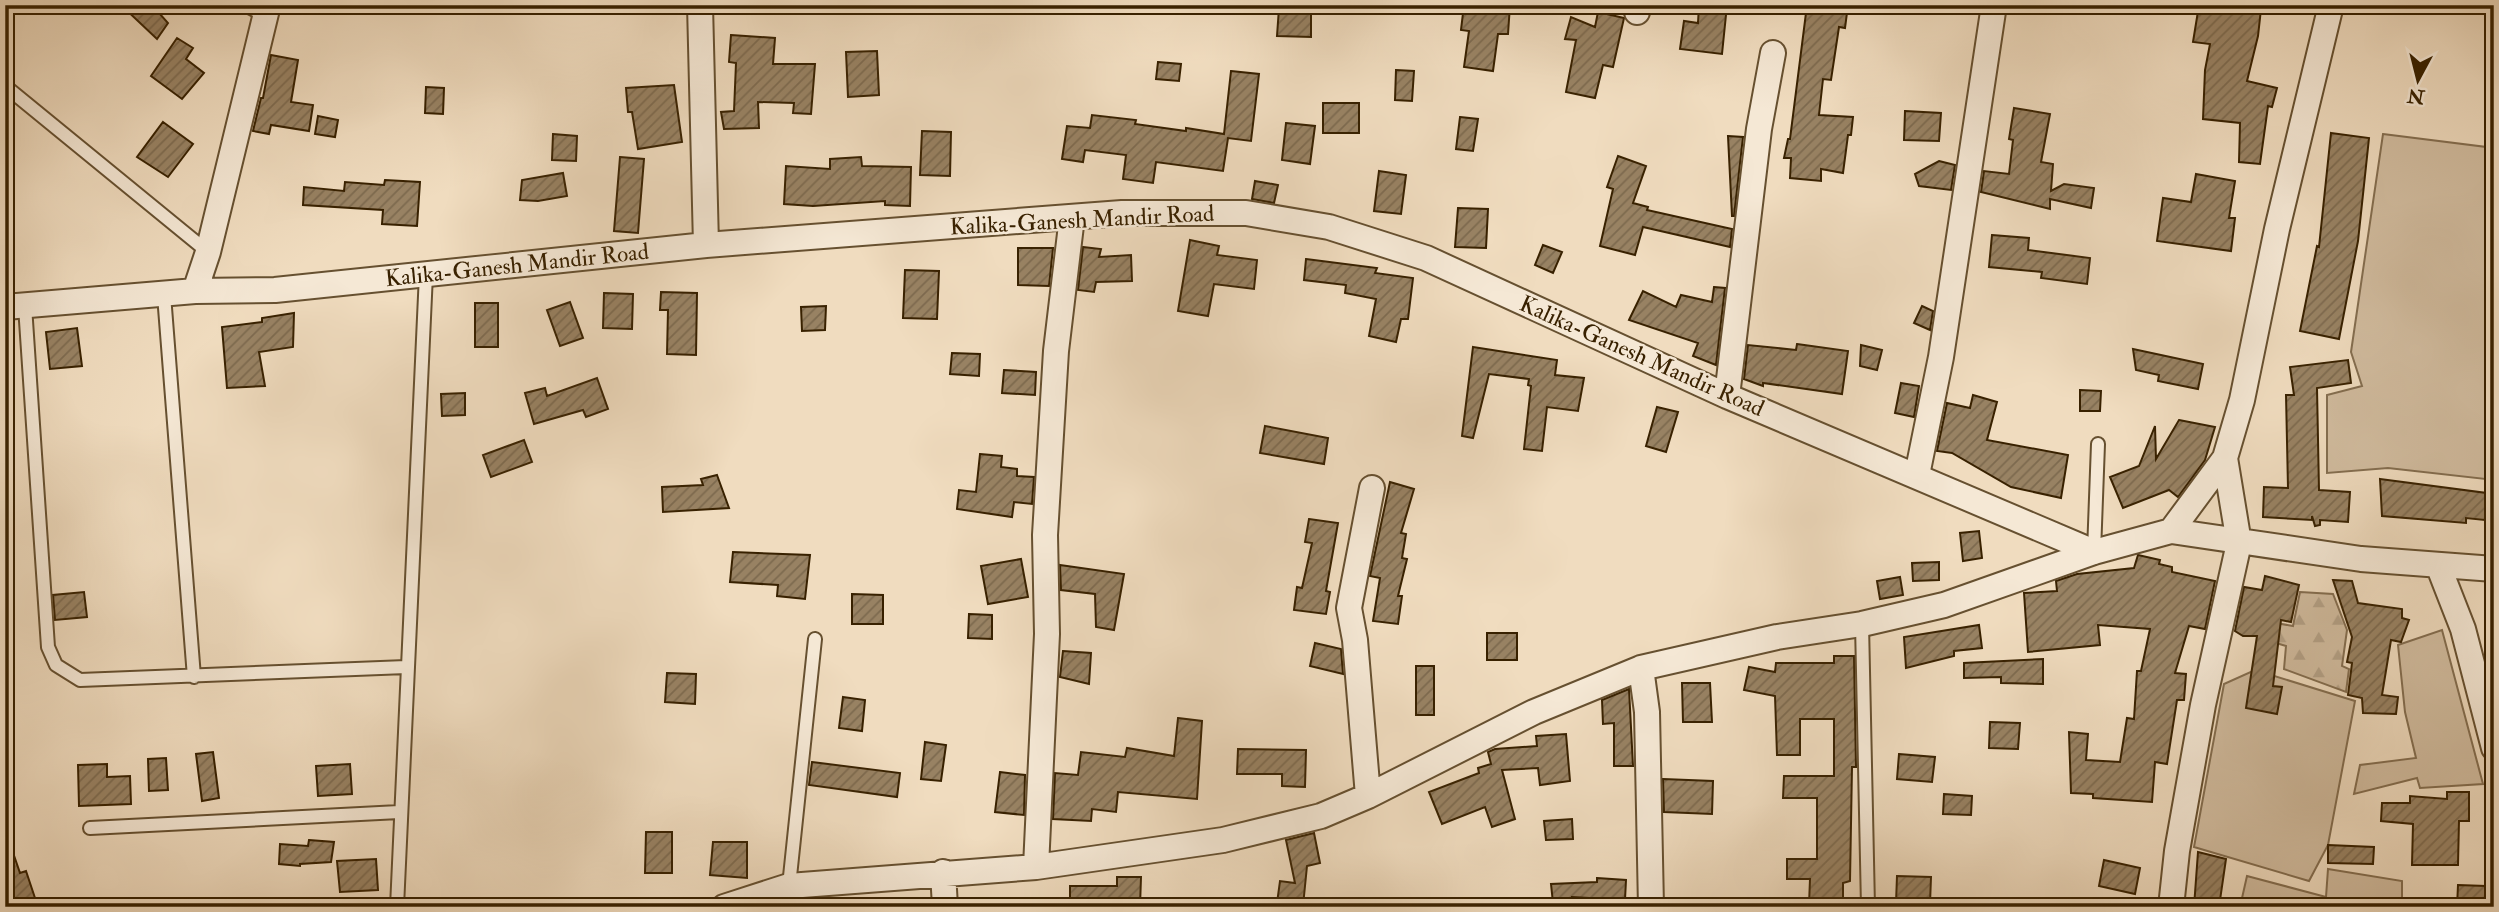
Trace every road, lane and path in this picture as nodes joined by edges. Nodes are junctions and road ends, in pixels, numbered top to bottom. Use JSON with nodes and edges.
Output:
{"nodes":[{"id":1,"x":700,"y":5,"type":"edge"},
{"id":2,"x":1994,"y":5,"type":"edge"},
{"id":3,"x":2331,"y":5,"type":"edge"},
{"id":4,"x":260,"y":9,"type":"edge"},
{"id":5,"x":1773,"y":53,"type":"dead end"},
{"id":6,"x":5,"y":86,"type":"edge"},
{"id":7,"x":1072,"y":217,"type":"junction"},
{"id":8,"x":706,"y":244,"type":"junction"},
{"id":9,"x":208,"y":252,"type":"junction"},
{"id":10,"x":426,"y":274,"type":"junction"},
{"id":11,"x":195,"y":291,"type":"junction"},
{"id":12,"x":164,"y":295,"type":"junction"},
{"id":13,"x":15,"y":306,"type":"edge"},
{"id":14,"x":1727,"y":396,"type":"junction"},
{"id":15,"x":2098,"y":444,"type":"dead end"},
{"id":16,"x":2225,"y":458,"type":"junction"},
{"id":17,"x":1917,"y":475,"type":"junction"},
{"id":18,"x":1372,"y":488,"type":"dead end"},
{"id":19,"x":2171,"y":531,"type":"junction"},
{"id":20,"x":2239,"y":543,"type":"junction"},
{"id":21,"x":2094,"y":552,"type":"junction"},
{"id":22,"x":2438,"y":565,"type":"junction"},
{"id":23,"x":2494,"y":569,"type":"edge"},
{"id":24,"x":1862,"y":624,"type":"junction"},
{"id":25,"x":816,"y":639,"type":"dead end"},
{"id":26,"x":406,"y":667,"type":"junction"},
{"id":27,"x":1641,"y":668,"type":"junction"},
{"id":28,"x":194,"y":677,"type":"junction"},
{"id":29,"x":2494,"y":748,"type":"edge"},
{"id":30,"x":1368,"y":796,"type":"junction"},
{"id":31,"x":399,"y":812,"type":"junction"},
{"id":32,"x":90,"y":828,"type":"dead end"},
{"id":33,"x":1036,"y":867,"type":"junction"},
{"id":34,"x":943,"y":872,"type":"junction"},
{"id":35,"x":789,"y":886,"type":"junction"},
{"id":36,"x":397,"y":907,"type":"edge"},
{"id":37,"x":724,"y":907,"type":"edge"},
{"id":38,"x":945,"y":907,"type":"edge"},
{"id":39,"x":1651,"y":907,"type":"edge"},
{"id":40,"x":1868,"y":907,"type":"edge"},
{"id":41,"x":2171,"y":907,"type":"edge"}],
"edges":[{"from":1,"to":8,"type":"street"},
{"from":2,"to":17,"type":"street"},
{"from":3,"to":16,"type":"street"},
{"from":4,"to":9,"type":"street"},
{"from":5,"to":14,"type":"street"},
{"from":6,"to":9,"type":"lane"},
{"from":7,"to":8,"type":"street","name":"Kalika-Ganesh Mandir Road"},
{"from":7,"to":14,"type":"street","name":"Kalika-Ganesh Mandir Road"},
{"from":7,"to":33,"type":"street"},
{"from":8,"to":10,"type":"street","name":"Kalika-Ganesh Mandir Road"},
{"from":9,"to":11,"type":"street"},
{"from":10,"to":11,"type":"street","name":"Kalika-Ganesh Mandir Road"},
{"from":10,"to":26,"type":"lane"},
{"from":11,"to":12,"type":"street","name":"Kalika-Ganesh Mandir Road"},
{"from":12,"to":13,"type":"street","name":"Kalika-Ganesh Mandir Road"},
{"from":12,"to":28,"type":"lane"},
{"from":13,"to":28,"type":"lane"},
{"from":14,"to":17,"type":"street","name":"Kalika-Ganesh Mandir Road"},
{"from":15,"to":21,"type":"lane"},
{"from":16,"to":19,"type":"street"},
{"from":16,"to":20,"type":"street"},
{"from":17,"to":21,"type":"street","name":"Kalika-Ganesh Mandir Road"},
{"from":18,"to":30,"type":"street"},
{"from":19,"to":20,"type":"street"},
{"from":19,"to":21,"type":"street"},
{"from":20,"to":22,"type":"street"},
{"from":20,"to":41,"type":"street"},
{"from":21,"to":24,"type":"street"},
{"from":22,"to":23,"type":"street"},
{"from":22,"to":29,"type":"street"},
{"from":24,"to":27,"type":"street"},
{"from":24,"to":40,"type":"lane"},
{"from":25,"to":35,"type":"lane"},
{"from":26,"to":28,"type":"lane"},
{"from":26,"to":31,"type":"lane"},
{"from":27,"to":30,"type":"street"},
{"from":27,"to":39,"type":"street"},
{"from":30,"to":33,"type":"street"},
{"from":31,"to":32,"type":"lane"},
{"from":31,"to":36,"type":"lane"},
{"from":33,"to":34,"type":"street"},
{"from":34,"to":35,"type":"street"},
{"from":34,"to":38,"type":"street"},
{"from":35,"to":37,"type":"street"}]}
